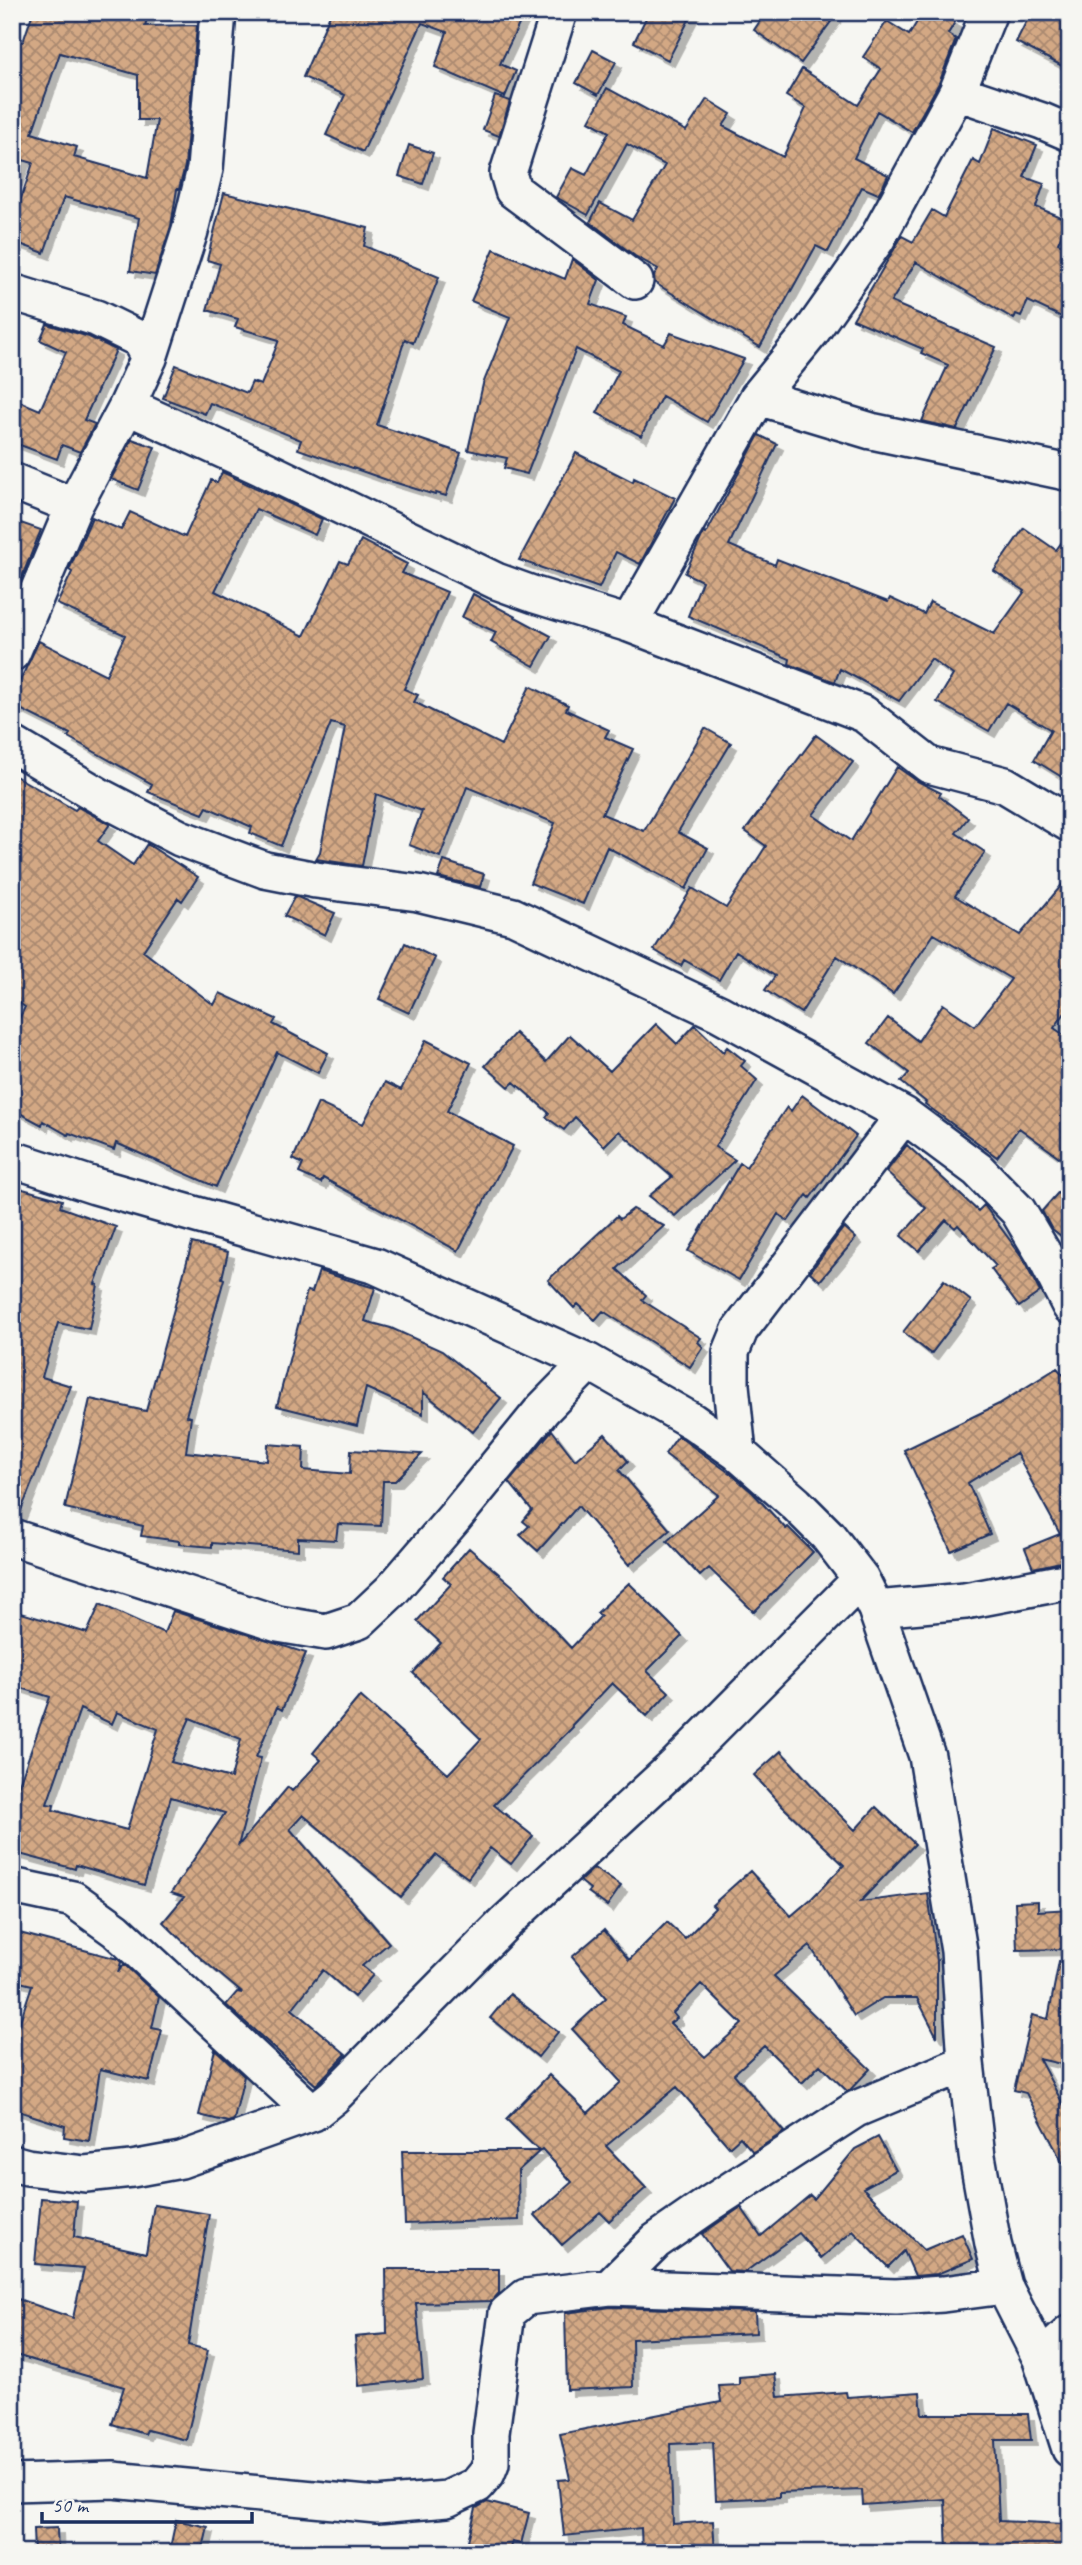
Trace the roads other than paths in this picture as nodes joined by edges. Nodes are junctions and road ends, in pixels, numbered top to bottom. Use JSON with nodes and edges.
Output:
{"nodes":[{"id":1,"x":218,"y":12,"type":"edge"},
{"id":2,"x":559,"y":12,"type":"edge"},
{"id":3,"x":989,"y":12,"type":"edge"},
{"id":4,"x":957,"y":92,"type":"junction"},
{"id":5,"x":1070,"y":133,"type":"edge"},
{"id":6,"x":635,"y":281,"type":"dead end"},
{"id":7,"x":12,"y":292,"type":"edge"},
{"id":8,"x":149,"y":358,"type":"junction"},
{"id":9,"x":758,"y":397,"type":"junction"},
{"id":10,"x":127,"y":406,"type":"junction"},
{"id":11,"x":1070,"y":473,"type":"edge"},
{"id":12,"x":12,"y":481,"type":"edge"},
{"id":13,"x":74,"y":506,"type":"junction"},
{"id":14,"x":629,"y":624,"type":"junction"},
{"id":15,"x":12,"y":653,"type":"edge"},
{"id":16,"x":12,"y":744,"type":"edge"},
{"id":17,"x":1070,"y":824,"type":"edge"},
{"id":18,"x":904,"y":1115,"type":"junction"},
{"id":19,"x":12,"y":1159,"type":"edge"},
{"id":20,"x":1070,"y":1306,"type":"edge"},
{"id":21,"x":589,"y":1362,"type":"junction"},
{"id":22,"x":738,"y":1453,"type":"junction"},
{"id":23,"x":12,"y":1537,"type":"edge"},
{"id":24,"x":1070,"y":1581,"type":"edge"},
{"id":25,"x":869,"y":1594,"type":"junction"},
{"id":26,"x":12,"y":1885,"type":"edge"},
{"id":27,"x":966,"y":2063,"type":"junction"},
{"id":28,"x":313,"y":2113,"type":"junction"},
{"id":29,"x":12,"y":2163,"type":"edge"},
{"id":30,"x":1004,"y":2286,"type":"junction"},
{"id":31,"x":610,"y":2287,"type":"junction"},
{"id":32,"x":1070,"y":2333,"type":"edge"},
{"id":33,"x":1041,"y":2359,"type":"junction"},
{"id":34,"x":1070,"y":2449,"type":"edge"},
{"id":35,"x":12,"y":2483,"type":"edge"}],
"edges":[{"from":1,"to":8,"type":"street"},
{"from":2,"to":6,"type":"street"},
{"from":3,"to":4,"type":"street"},
{"from":4,"to":5,"type":"street"},
{"from":4,"to":9,"type":"street"},
{"from":7,"to":8,"type":"street"},
{"from":8,"to":10,"type":"street"},
{"from":9,"to":11,"type":"street"},
{"from":9,"to":14,"type":"street"},
{"from":10,"to":13,"type":"street"},
{"from":10,"to":14,"type":"street"},
{"from":12,"to":13,"type":"street"},
{"from":13,"to":15,"type":"street"},
{"from":14,"to":17,"type":"street"},
{"from":16,"to":18,"type":"street"},
{"from":18,"to":20,"type":"street"},
{"from":18,"to":22,"type":"street"},
{"from":19,"to":21,"type":"street"},
{"from":21,"to":22,"type":"street"},
{"from":21,"to":23,"type":"street"},
{"from":22,"to":25,"type":"street"},
{"from":24,"to":25,"type":"street"},
{"from":25,"to":27,"type":"street"},
{"from":25,"to":28,"type":"street"},
{"from":26,"to":28,"type":"street"},
{"from":27,"to":30,"type":"street"},
{"from":27,"to":31,"type":"street"},
{"from":28,"to":29,"type":"street"},
{"from":30,"to":31,"type":"street"},
{"from":30,"to":33,"type":"street"},
{"from":31,"to":35,"type":"street"},
{"from":32,"to":33,"type":"street"},
{"from":33,"to":34,"type":"street"}]}
